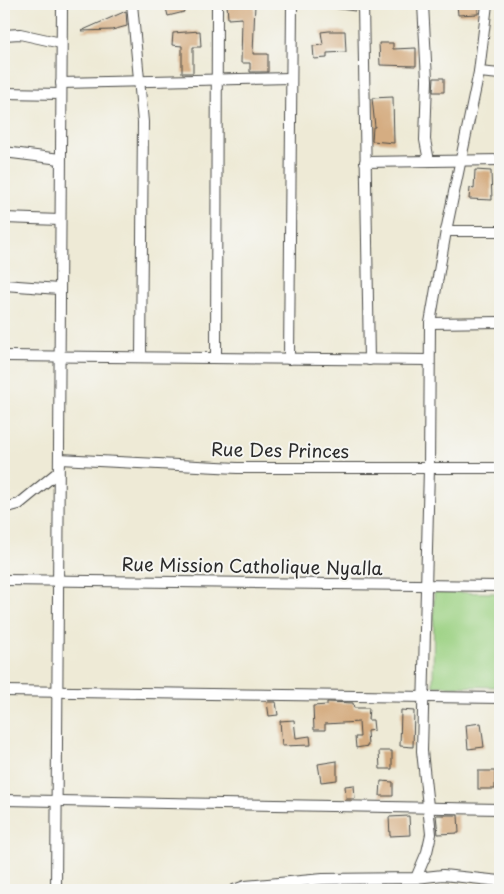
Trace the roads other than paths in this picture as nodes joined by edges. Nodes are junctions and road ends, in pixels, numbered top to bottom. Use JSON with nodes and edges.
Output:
{"nodes":[{"id":1,"x":62,"y":4,"type":"edge"},
{"id":2,"x":132,"y":4,"type":"edge"},
{"id":3,"x":217,"y":4,"type":"edge"},
{"id":4,"x":292,"y":4,"type":"edge"},
{"id":5,"x":362,"y":4,"type":"edge"},
{"id":6,"x":423,"y":4,"type":"edge"},
{"id":7,"x":487,"y":4,"type":"edge"},
{"id":8,"x":4,"y":35,"type":"edge"},
{"id":9,"x":61,"y":43,"type":"junction"},
{"id":10,"x":479,"y":72,"type":"junction"},
{"id":11,"x":500,"y":74,"type":"edge"},
{"id":12,"x":290,"y":78,"type":"junction"},
{"id":13,"x":217,"y":80,"type":"junction"},
{"id":14,"x":139,"y":82,"type":"junction"},
{"id":15,"x":61,"y":88,"type":"junction"},
{"id":16,"x":4,"y":94,"type":"edge"},
{"id":17,"x":4,"y":152,"type":"edge"},
{"id":18,"x":60,"y":159,"type":"junction"},
{"id":19,"x":500,"y":160,"type":"edge"},
{"id":20,"x":429,"y":161,"type":"junction"},
{"id":21,"x":460,"y":161,"type":"junction"},
{"id":22,"x":365,"y":162,"type":"junction"},
{"id":23,"x":4,"y":218,"type":"edge"},
{"id":24,"x":60,"y":220,"type":"junction"},
{"id":25,"x":446,"y":231,"type":"junction"},
{"id":26,"x":500,"y":231,"type":"edge"},
{"id":27,"x":4,"y":285,"type":"edge"},
{"id":28,"x":60,"y":289,"type":"junction"},
{"id":29,"x":500,"y":322,"type":"edge"},
{"id":30,"x":430,"y":323,"type":"junction"},
{"id":31,"x":4,"y":356,"type":"edge"},
{"id":32,"x":59,"y":356,"type":"junction"},
{"id":33,"x":141,"y":357,"type":"junction"},
{"id":34,"x":216,"y":358,"type":"junction"},
{"id":35,"x":289,"y":359,"type":"junction"},
{"id":36,"x":369,"y":360,"type":"junction"},
{"id":37,"x":429,"y":360,"type":"junction"},
{"id":38,"x":58,"y":459,"type":"junction"},
{"id":39,"x":429,"y":468,"type":"junction"},
{"id":40,"x":500,"y":468,"type":"edge"},
{"id":41,"x":58,"y":472,"type":"junction"},
{"id":42,"x":4,"y":508,"type":"edge"},
{"id":43,"x":4,"y":580,"type":"edge"},
{"id":44,"x":58,"y":580,"type":"junction"},
{"id":45,"x":426,"y":585,"type":"junction"},
{"id":46,"x":500,"y":586,"type":"edge"},
{"id":47,"x":4,"y":691,"type":"edge"},
{"id":48,"x":57,"y":692,"type":"junction"},
{"id":49,"x":422,"y":698,"type":"junction"},
{"id":50,"x":500,"y":698,"type":"edge"},
{"id":51,"x":4,"y":800,"type":"edge"},
{"id":52,"x":56,"y":801,"type":"junction"},
{"id":53,"x":427,"y":808,"type":"junction"},
{"id":54,"x":500,"y":809,"type":"edge"},
{"id":55,"x":416,"y":878,"type":"junction"},
{"id":56,"x":323,"y":879,"type":"junction"},
{"id":57,"x":500,"y":880,"type":"edge"},
{"id":58,"x":56,"y":890,"type":"edge"},
{"id":59,"x":234,"y":890,"type":"edge"},
{"id":60,"x":328,"y":890,"type":"edge"}],
"edges":[{"from":1,"to":9,"type":"street"},
{"from":2,"to":14,"type":"street"},
{"from":3,"to":13,"type":"street"},
{"from":4,"to":12,"type":"street"},
{"from":5,"to":22,"type":"street"},
{"from":6,"to":20,"type":"street"},
{"from":7,"to":10,"type":"street"},
{"from":8,"to":9,"type":"street"},
{"from":9,"to":15,"type":"street"},
{"from":10,"to":11,"type":"street"},
{"from":10,"to":21,"type":"street"},
{"from":12,"to":13,"type":"street"},
{"from":12,"to":35,"type":"street"},
{"from":13,"to":14,"type":"street"},
{"from":13,"to":34,"type":"street"},
{"from":14,"to":15,"type":"street"},
{"from":14,"to":33,"type":"street"},
{"from":15,"to":16,"type":"street"},
{"from":15,"to":18,"type":"street"},
{"from":17,"to":18,"type":"street"},
{"from":18,"to":24,"type":"street"},
{"from":19,"to":21,"type":"street"},
{"from":20,"to":21,"type":"street"},
{"from":20,"to":22,"type":"street"},
{"from":21,"to":25,"type":"street"},
{"from":22,"to":36,"type":"street"},
{"from":23,"to":24,"type":"street"},
{"from":24,"to":28,"type":"street"},
{"from":25,"to":26,"type":"street"},
{"from":25,"to":30,"type":"street"},
{"from":27,"to":28,"type":"street"},
{"from":28,"to":32,"type":"street"},
{"from":29,"to":30,"type":"street"},
{"from":30,"to":37,"type":"street"},
{"from":31,"to":32,"type":"street"},
{"from":32,"to":33,"type":"street"},
{"from":32,"to":38,"type":"street"},
{"from":33,"to":34,"type":"street"},
{"from":34,"to":35,"type":"street"},
{"from":35,"to":36,"type":"street"},
{"from":36,"to":37,"type":"street"},
{"from":37,"to":39,"type":"street"},
{"from":38,"to":39,"type":"street","name":"Rue Des Princes"},
{"from":38,"to":41,"type":"street"},
{"from":39,"to":40,"type":"street","name":"Rue Des Princes"},
{"from":39,"to":45,"type":"street"},
{"from":41,"to":42,"type":"street"},
{"from":41,"to":44,"type":"street"},
{"from":43,"to":44,"type":"street","name":"Rue Mission Catholique Nyalla"},
{"from":44,"to":45,"type":"street","name":"Rue Mission Catholique Nyalla"},
{"from":44,"to":48,"type":"street"},
{"from":45,"to":46,"type":"street","name":"Rue Mission Catholique Nyalla"},
{"from":45,"to":49,"type":"street"},
{"from":47,"to":48,"type":"street"},
{"from":48,"to":49,"type":"street"},
{"from":48,"to":52,"type":"street"},
{"from":49,"to":50,"type":"street"},
{"from":49,"to":53,"type":"street"},
{"from":51,"to":52,"type":"street"},
{"from":52,"to":53,"type":"street"},
{"from":52,"to":58,"type":"street"},
{"from":53,"to":54,"type":"street"},
{"from":53,"to":55,"type":"street"},
{"from":55,"to":56,"type":"street"},
{"from":55,"to":57,"type":"street"},
{"from":56,"to":59,"type":"street"},
{"from":56,"to":60,"type":"street"}]}
